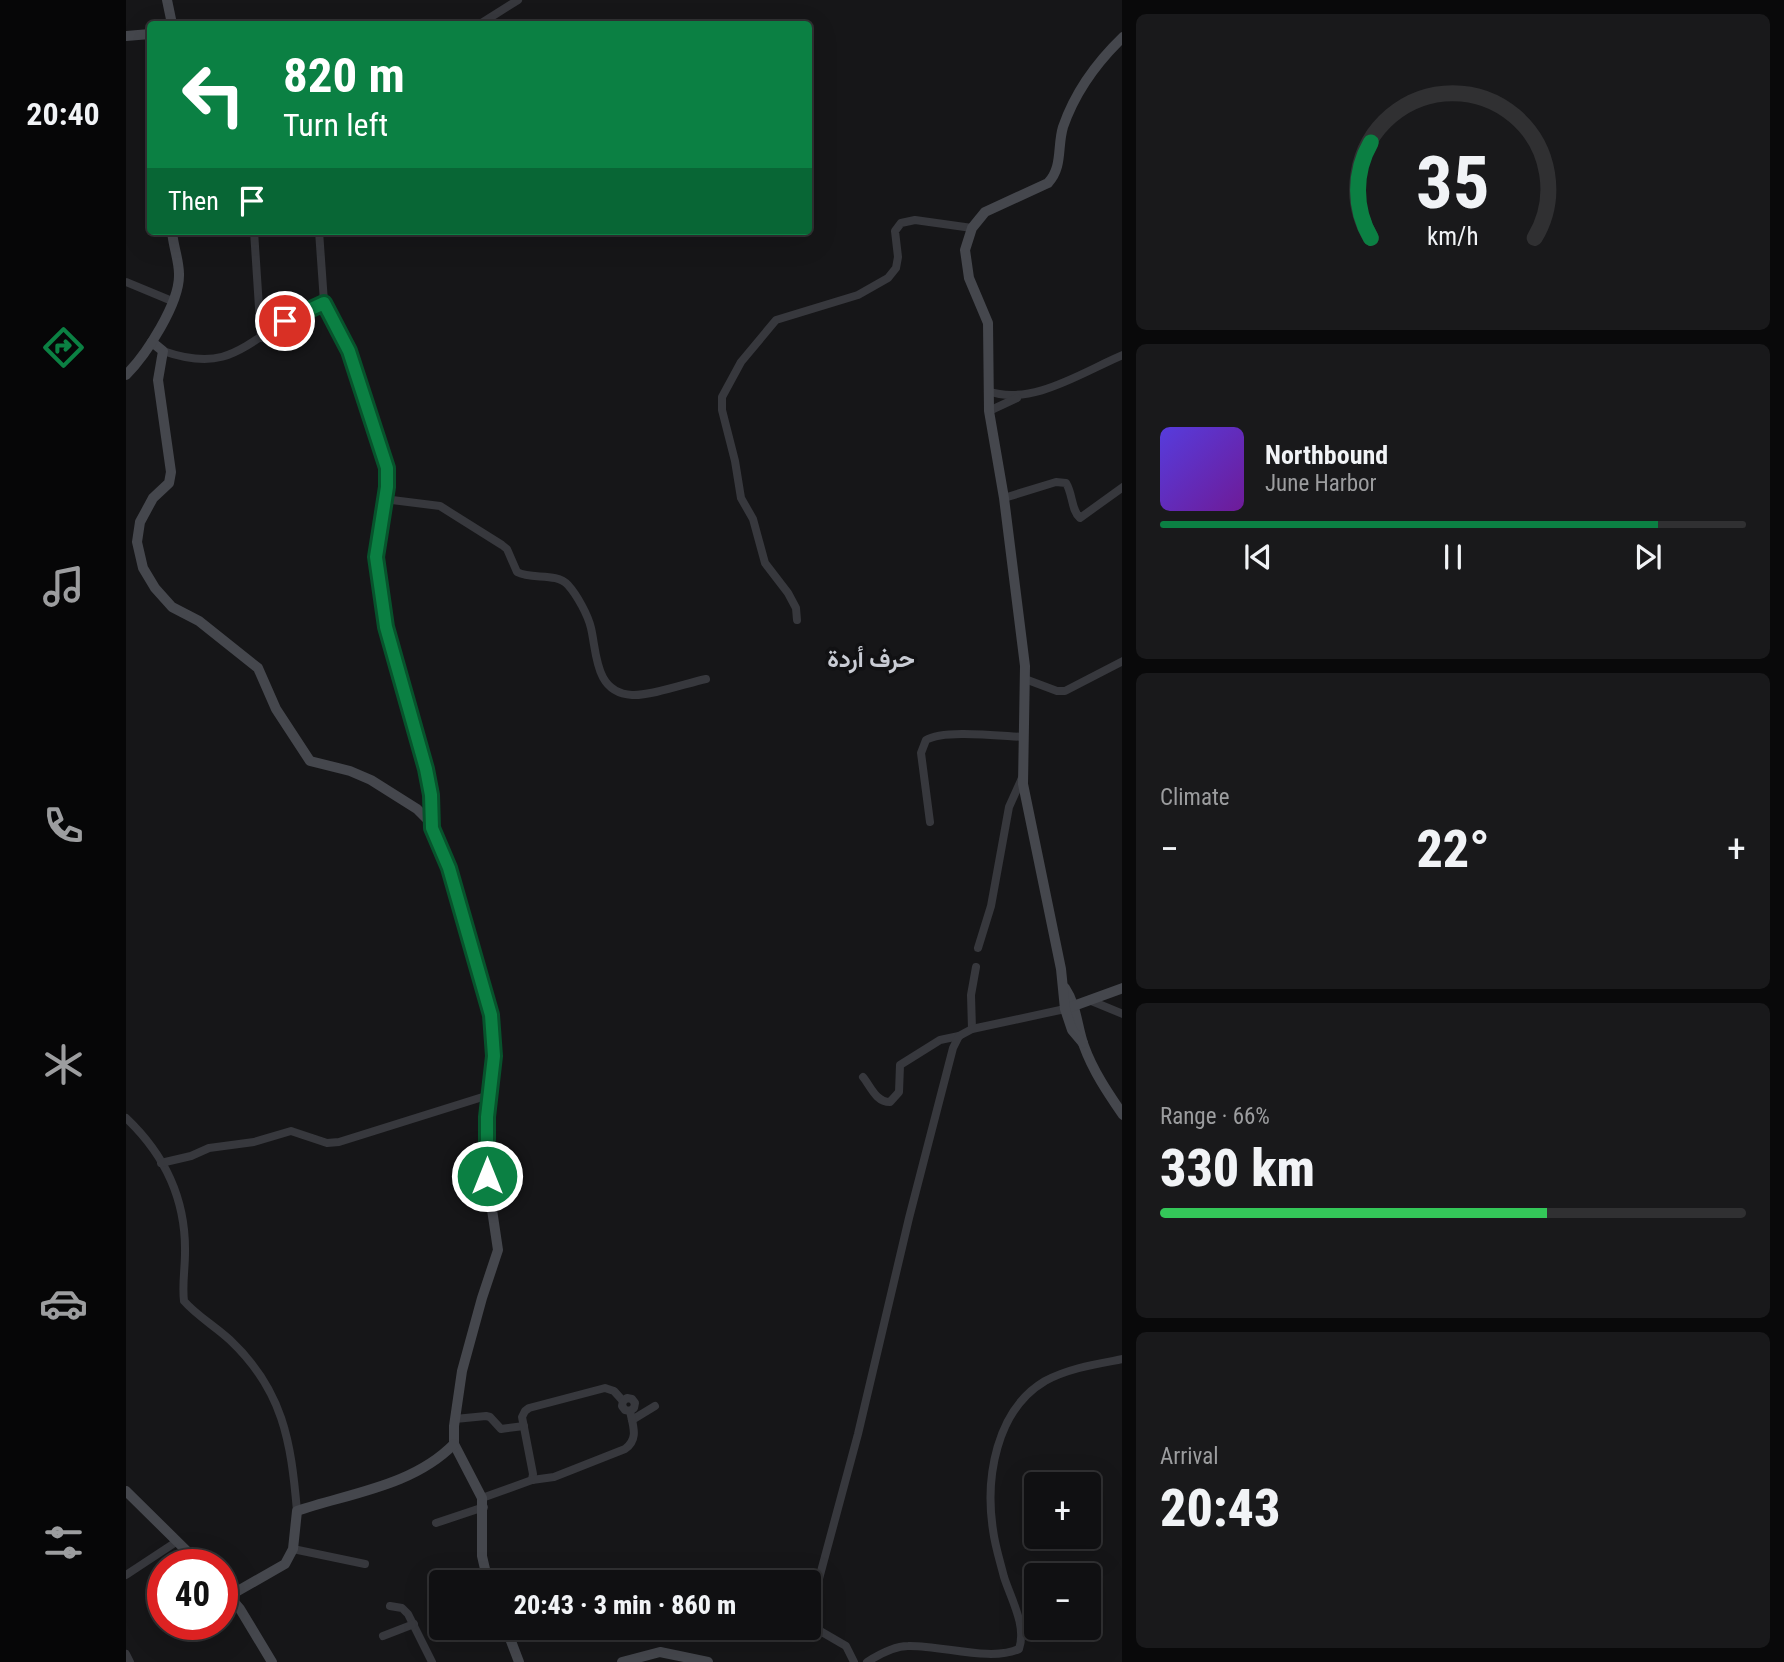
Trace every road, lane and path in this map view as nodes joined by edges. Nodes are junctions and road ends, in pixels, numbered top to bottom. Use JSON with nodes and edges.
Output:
{"nodes":[{"id":1,"x":167,"y":0,"type":"edge"},
{"id":2,"x":518,"y":0,"type":"edge"},
{"id":3,"x":171,"y":21,"type":"edge"},
{"id":4,"x":486,"y":21,"type":"edge"},
{"id":5,"x":147,"y":34,"type":"edge"},
{"id":6,"x":126,"y":36,"type":"edge"},
{"id":7,"x":1122,"y":37,"type":"edge"},
{"id":8,"x":972,"y":229,"type":"junction"},
{"id":9,"x":173,"y":235,"type":"edge"},
{"id":10,"x":254,"y":235,"type":"edge"},
{"id":11,"x":319,"y":235,"type":"edge"},
{"id":12,"x":126,"y":282,"type":"edge"},
{"id":13,"x":172,"y":301,"type":"junction"},
{"id":14,"x":324,"y":303,"type":"junction"},
{"id":15,"x":261,"y":338,"type":"junction"},
{"id":16,"x":152,"y":342,"type":"junction"},
{"id":17,"x":163,"y":351,"type":"junction"},
{"id":18,"x":1122,"y":355,"type":"edge"},
{"id":19,"x":126,"y":375,"type":"edge"},
{"id":20,"x":988,"y":391,"type":"junction"},
{"id":21,"x":1032,"y":391,"type":"junction"},
{"id":22,"x":989,"y":411,"type":"junction"},
{"id":23,"x":1122,"y":487,"type":"edge"},
{"id":24,"x":1004,"y":498,"type":"junction"},
{"id":25,"x":384,"y":499,"type":"junction"},
{"id":26,"x":797,"y":620,"type":"dead end"},
{"id":27,"x":1122,"y":661,"type":"edge"},
{"id":28,"x":706,"y":679,"type":"dead end"},
{"id":29,"x":1025,"y":679,"type":"junction"},
{"id":30,"x":1023,"y":737,"type":"junction"},
{"id":31,"x":1023,"y":775,"type":"junction"},
{"id":32,"x":930,"y":822,"type":"dead end"},
{"id":33,"x":432,"y":828,"type":"junction"},
{"id":34,"x":978,"y":948,"type":"dead end"},
{"id":35,"x":975,"y":967,"type":"dead end"},
{"id":36,"x":1122,"y":988,"type":"edge"},
{"id":37,"x":1089,"y":1000,"type":"junction"},
{"id":38,"x":1070,"y":1008,"type":"junction"},
{"id":39,"x":1122,"y":1014,"type":"edge"},
{"id":40,"x":972,"y":1029,"type":"junction"},
{"id":41,"x":959,"y":1035,"type":"junction"},
{"id":42,"x":863,"y":1077,"type":"dead end"},
{"id":43,"x":489,"y":1096,"type":"junction"},
{"id":44,"x":1122,"y":1115,"type":"edge"},
{"id":45,"x":126,"y":1118,"type":"edge"},
{"id":46,"x":161,"y":1163,"type":"junction"},
{"id":47,"x":1122,"y":1359,"type":"edge"},
{"id":48,"x":655,"y":1406,"type":"dead end"},
{"id":49,"x":631,"y":1416,"type":"junction"},
{"id":50,"x":455,"y":1419,"type":"junction"},
{"id":51,"x":524,"y":1426,"type":"junction"},
{"id":52,"x":454,"y":1444,"type":"junction"},
{"id":53,"x":532,"y":1480,"type":"junction"},
{"id":54,"x":126,"y":1491,"type":"edge"},
{"id":55,"x":483,"y":1502,"type":"junction"},
{"id":56,"x":297,"y":1511,"type":"junction"},
{"id":57,"x":436,"y":1523,"type":"dead end"},
{"id":58,"x":176,"y":1542,"type":"junction"},
{"id":59,"x":184,"y":1549,"type":"edge"},
{"id":60,"x":293,"y":1549,"type":"junction"},
{"id":61,"x":365,"y":1564,"type":"dead end"},
{"id":62,"x":485,"y":1570,"type":"edge"},
{"id":63,"x":126,"y":1575,"type":"edge"},
{"id":64,"x":238,"y":1586,"type":"edge"},
{"id":65,"x":390,"y":1606,"type":"dead end"},
{"id":66,"x":238,"y":1607,"type":"edge"},
{"id":67,"x":414,"y":1624,"type":"junction"},
{"id":68,"x":383,"y":1636,"type":"dead end"},
{"id":69,"x":513,"y":1640,"type":"edge"},
{"id":70,"x":126,"y":1654,"type":"edge"},
{"id":71,"x":130,"y":1662,"type":"edge"},
{"id":72,"x":272,"y":1662,"type":"edge"},
{"id":73,"x":432,"y":1662,"type":"edge"},
{"id":74,"x":519,"y":1662,"type":"edge"},
{"id":75,"x":622,"y":1662,"type":"edge"},
{"id":76,"x":708,"y":1662,"type":"edge"},
{"id":77,"x":854,"y":1662,"type":"edge"},
{"id":78,"x":867,"y":1662,"type":"edge"}],
"edges":[{"from":1,"to":3,"type":"street"},
{"from":2,"to":4,"type":"street"},
{"from":5,"to":6,"type":"street"},
{"from":7,"to":8,"type":"street"},
{"from":8,"to":20,"type":"street"},
{"from":8,"to":26,"type":"street"},
{"from":9,"to":13,"type":"street"},
{"from":10,"to":15,"type":"street"},
{"from":11,"to":14,"type":"street"},
{"from":12,"to":13,"type":"street"},
{"from":13,"to":16,"type":"street"},
{"from":14,"to":15,"type":"street"},
{"from":14,"to":25,"type":"street"},
{"from":15,"to":17,"type":"street"},
{"from":16,"to":17,"type":"street"},
{"from":16,"to":19,"type":"street"},
{"from":17,"to":33,"type":"street"},
{"from":18,"to":21,"type":"street"},
{"from":20,"to":21,"type":"street"},
{"from":20,"to":22,"type":"street"},
{"from":21,"to":22,"type":"street"},
{"from":22,"to":24,"type":"street"},
{"from":23,"to":24,"type":"street"},
{"from":24,"to":29,"type":"street"},
{"from":25,"to":28,"type":"street"},
{"from":25,"to":33,"type":"street"},
{"from":27,"to":29,"type":"street"},
{"from":29,"to":30,"type":"street"},
{"from":30,"to":31,"type":"street"},
{"from":30,"to":32,"type":"street"},
{"from":31,"to":34,"type":"street"},
{"from":31,"to":38,"type":"street"},
{"from":33,"to":43,"type":"street"},
{"from":35,"to":40,"type":"street"},
{"from":36,"to":37,"type":"street"},
{"from":37,"to":38,"type":"street"},
{"from":37,"to":39,"type":"street"},
{"from":38,"to":40,"type":"street"},
{"from":38,"to":44,"type":"street"},
{"from":40,"to":41,"type":"street"},
{"from":41,"to":42,"type":"street"},
{"from":41,"to":77,"type":"street"},
{"from":43,"to":46,"type":"street"},
{"from":43,"to":50,"type":"street"},
{"from":45,"to":46,"type":"street"},
{"from":46,"to":56,"type":"street"},
{"from":47,"to":78,"type":"street"},
{"from":48,"to":49,"type":"street"},
{"from":49,"to":51,"type":"street"},
{"from":49,"to":53,"type":"street"},
{"from":50,"to":51,"type":"street"},
{"from":50,"to":52,"type":"street"},
{"from":51,"to":53,"type":"street"},
{"from":52,"to":55,"type":"street"},
{"from":52,"to":56,"type":"street"},
{"from":53,"to":55,"type":"street"},
{"from":54,"to":58,"type":"street"},
{"from":55,"to":57,"type":"street"},
{"from":55,"to":62,"type":"street"},
{"from":56,"to":60,"type":"street"},
{"from":58,"to":59,"type":"street"},
{"from":58,"to":63,"type":"street"},
{"from":60,"to":61,"type":"street"},
{"from":60,"to":64,"type":"street"},
{"from":65,"to":67,"type":"street"},
{"from":66,"to":72,"type":"street"},
{"from":67,"to":68,"type":"street"},
{"from":67,"to":73,"type":"street"},
{"from":69,"to":74,"type":"street"},
{"from":70,"to":71,"type":"street"},
{"from":75,"to":76,"type":"street"}]}
